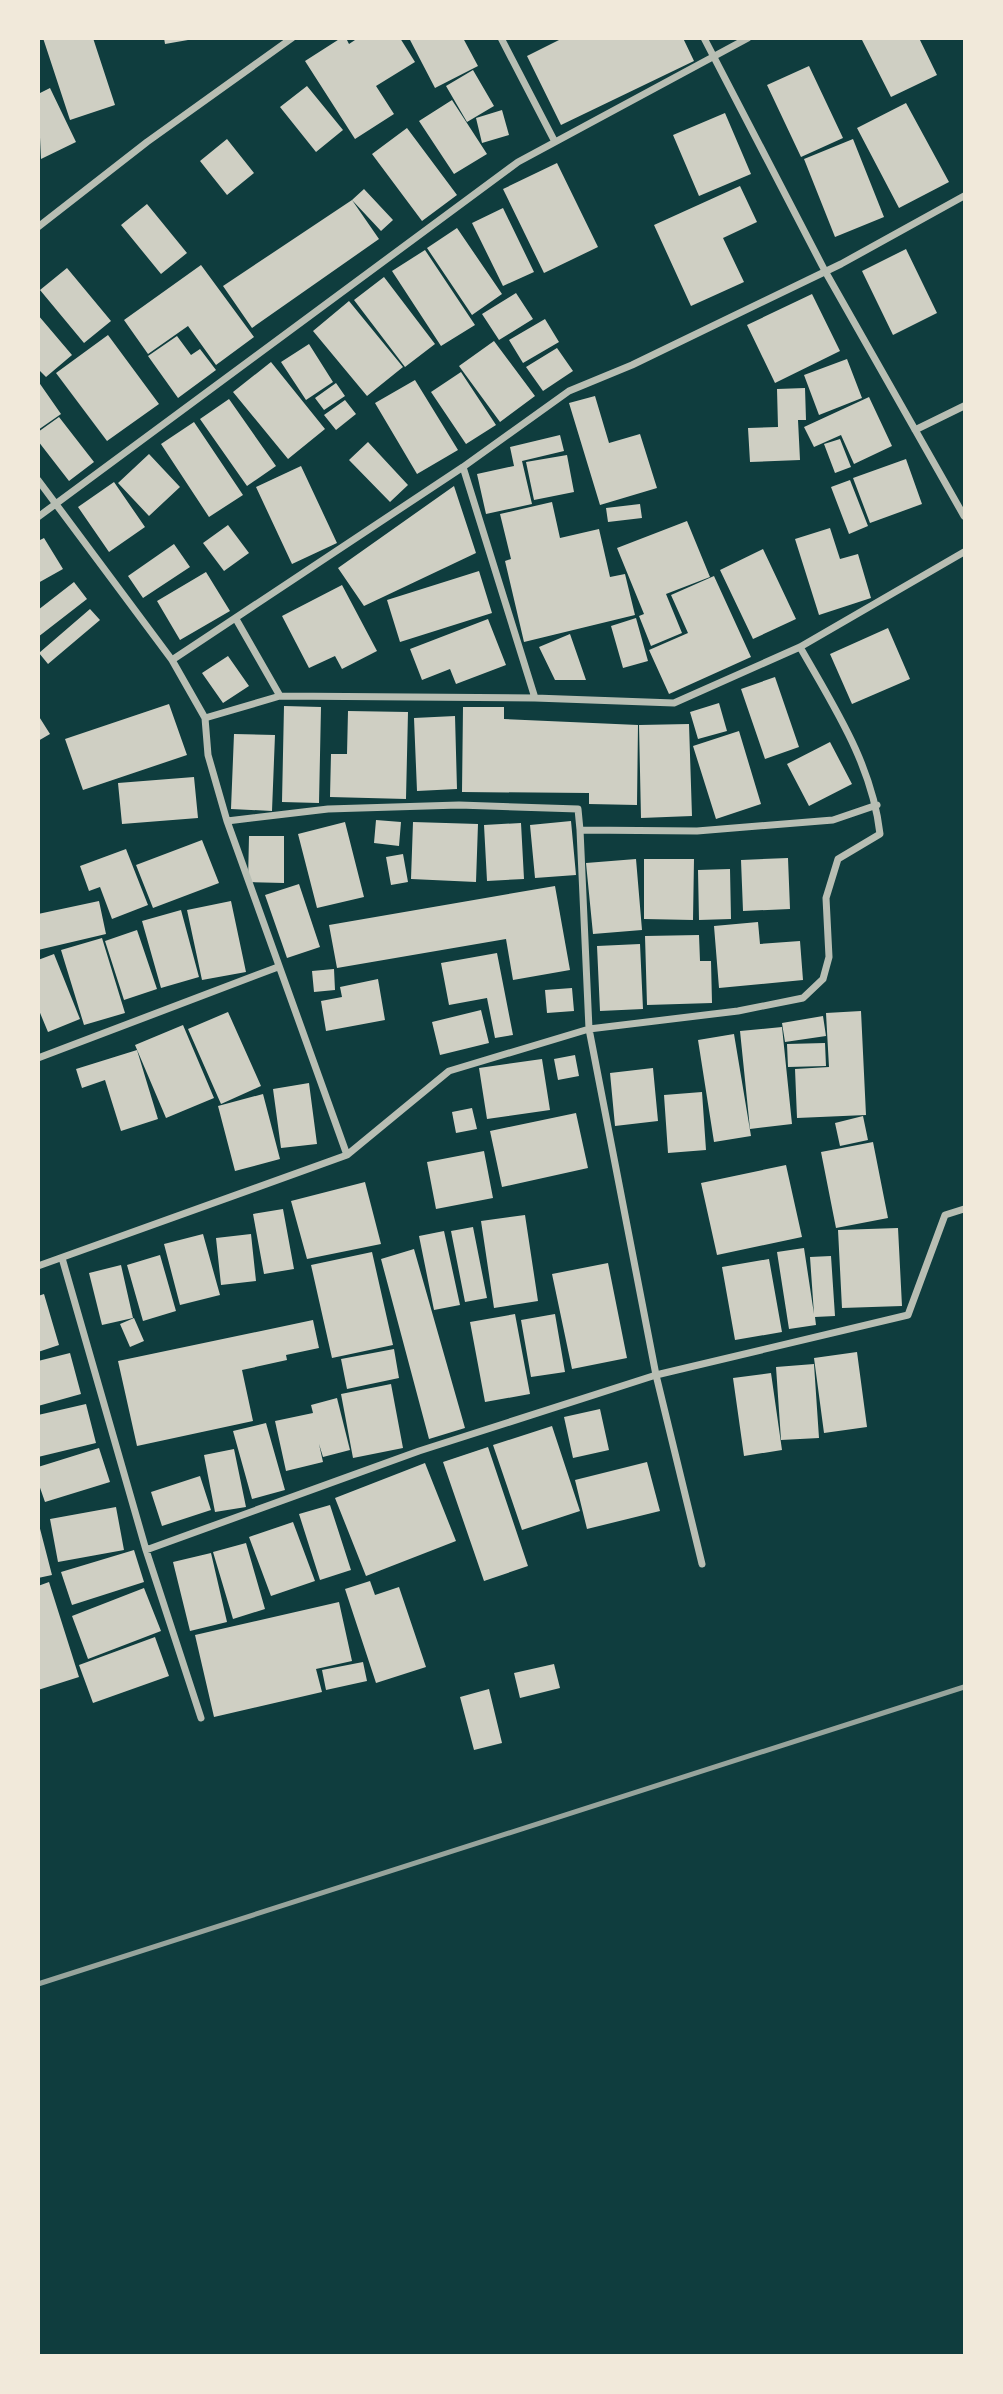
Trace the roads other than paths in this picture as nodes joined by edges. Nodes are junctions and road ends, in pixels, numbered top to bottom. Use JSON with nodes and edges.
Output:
{"nodes":[{"id":1,"x":292,"y":38,"type":"edge"},
{"id":2,"x":501,"y":38,"type":"edge"},
{"id":3,"x":704,"y":38,"type":"edge"},
{"id":4,"x":748,"y":38,"type":"edge"},
{"id":5,"x":713,"y":55,"type":"junction"},
{"id":6,"x":555,"y":142,"type":"junction"},
{"id":7,"x":964,"y":196,"type":"edge"},
{"id":8,"x":38,"y":227,"type":"edge"},
{"id":9,"x":825,"y":271,"type":"junction"},
{"id":10,"x":964,"y":406,"type":"edge"},
{"id":11,"x":915,"y":430,"type":"junction"},
{"id":12,"x":463,"y":467,"type":"junction"},
{"id":13,"x":38,"y":480,"type":"edge"},
{"id":14,"x":56,"y":503,"type":"junction"},
{"id":15,"x":964,"y":516,"type":"edge"},
{"id":16,"x":38,"y":517,"type":"edge"},
{"id":17,"x":964,"y":552,"type":"edge"},
{"id":18,"x":236,"y":619,"type":"junction"},
{"id":19,"x":800,"y":647,"type":"junction"},
{"id":20,"x":172,"y":660,"type":"junction"},
{"id":21,"x":280,"y":696,"type":"junction"},
{"id":22,"x":534,"y":698,"type":"junction"},
{"id":23,"x":205,"y":718,"type":"junction"},
{"id":24,"x":877,"y":805,"type":"junction"},
{"id":25,"x":227,"y":821,"type":"junction"},
{"id":26,"x":580,"y":830,"type":"junction"},
{"id":27,"x":278,"y":967,"type":"junction"},
{"id":28,"x":589,"y":1029,"type":"junction"},
{"id":29,"x":38,"y":1058,"type":"edge"},
{"id":30,"x":347,"y":1155,"type":"junction"},
{"id":31,"x":964,"y":1209,"type":"edge"},
{"id":32,"x":62,"y":1258,"type":"junction"},
{"id":33,"x":38,"y":1266,"type":"edge"},
{"id":34,"x":656,"y":1375,"type":"junction"},
{"id":35,"x":146,"y":1550,"type":"junction"},
{"id":36,"x":702,"y":1564,"type":"dead end"},
{"id":37,"x":201,"y":1718,"type":"dead end"}],
"edges":[{"from":1,"to":8,"type":"street"},
{"from":2,"to":6,"type":"street"},
{"from":3,"to":5,"type":"street"},
{"from":4,"to":5,"type":"street"},
{"from":5,"to":6,"type":"street"},
{"from":5,"to":9,"type":"street"},
{"from":6,"to":14,"type":"street"},
{"from":7,"to":9,"type":"street"},
{"from":9,"to":11,"type":"street"},
{"from":9,"to":12,"type":"street"},
{"from":10,"to":11,"type":"street"},
{"from":11,"to":15,"type":"street"},
{"from":12,"to":18,"type":"street"},
{"from":12,"to":22,"type":"street"},
{"from":13,"to":14,"type":"street"},
{"from":14,"to":16,"type":"street"},
{"from":14,"to":20,"type":"street"},
{"from":17,"to":19,"type":"street"},
{"from":18,"to":20,"type":"street"},
{"from":18,"to":21,"type":"street"},
{"from":19,"to":22,"type":"street"},
{"from":19,"to":24,"type":"street"},
{"from":20,"to":23,"type":"street"},
{"from":21,"to":22,"type":"street"},
{"from":21,"to":23,"type":"street"},
{"from":23,"to":25,"type":"street"},
{"from":24,"to":26,"type":"street"},
{"from":24,"to":28,"type":"street"},
{"from":25,"to":26,"type":"street"},
{"from":25,"to":27,"type":"street"},
{"from":26,"to":28,"type":"street"},
{"from":27,"to":29,"type":"street"},
{"from":27,"to":30,"type":"street"},
{"from":28,"to":30,"type":"street"},
{"from":28,"to":34,"type":"street"},
{"from":30,"to":32,"type":"street"},
{"from":31,"to":34,"type":"street"},
{"from":32,"to":33,"type":"street"},
{"from":32,"to":35,"type":"street"},
{"from":34,"to":35,"type":"street"},
{"from":34,"to":36,"type":"street"},
{"from":35,"to":37,"type":"street"}]}
